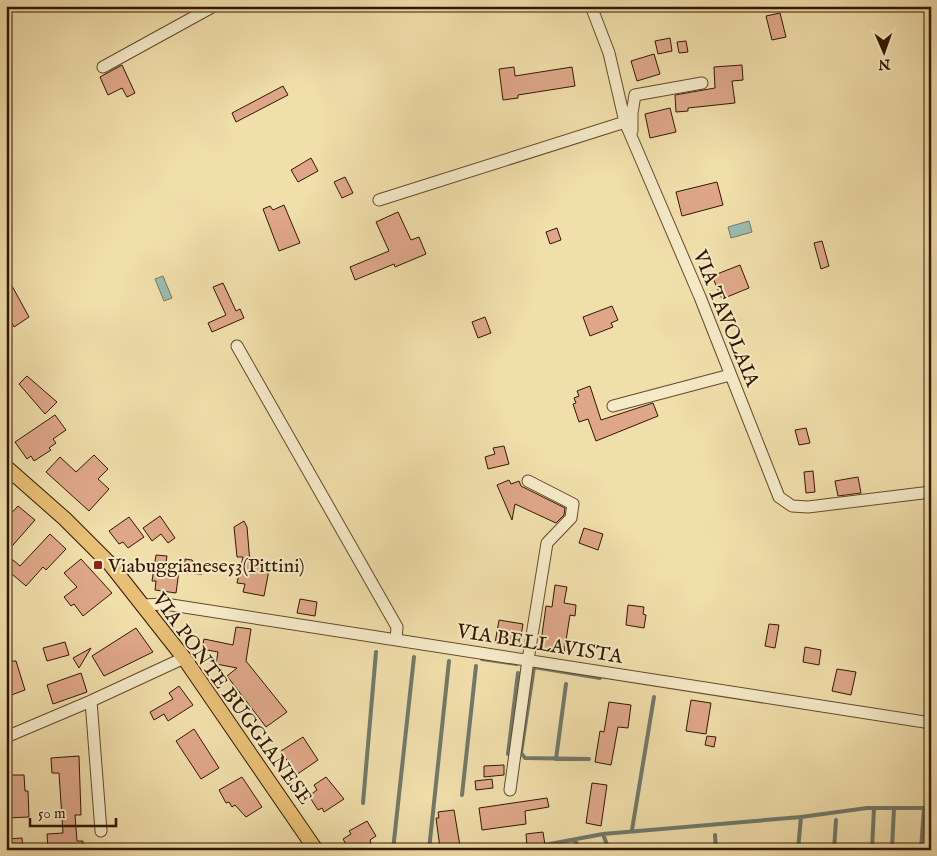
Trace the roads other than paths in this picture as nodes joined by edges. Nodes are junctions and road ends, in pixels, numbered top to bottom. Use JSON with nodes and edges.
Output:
{"nodes":[{"id":1,"x":214,"y":6,"type":"edge"},
{"id":2,"x":591,"y":6,"type":"edge"},
{"id":3,"x":103,"y":67,"type":"dead end"},
{"id":4,"x":702,"y":83,"type":"dead end"},
{"id":5,"x":625,"y":122,"type":"junction"},
{"id":6,"x":633,"y":141,"type":"junction"},
{"id":7,"x":379,"y":200,"type":"dead end"},
{"id":8,"x":237,"y":346,"type":"dead end"},
{"id":9,"x":730,"y":375,"type":"junction"},
{"id":10,"x":613,"y":406,"type":"dead end"},
{"id":11,"x":6,"y":467,"type":"edge"},
{"id":12,"x":528,"y":481,"type":"dead end"},
{"id":13,"x":931,"y":492,"type":"edge"},
{"id":14,"x":143,"y":606,"type":"junction"},
{"id":15,"x":396,"y":640,"type":"junction"},
{"id":16,"x":184,"y":658,"type":"junction"},
{"id":17,"x":528,"y":660,"type":"junction"},
{"id":18,"x":91,"y":701,"type":"junction"},
{"id":19,"x":931,"y":723,"type":"edge"},
{"id":20,"x":6,"y":737,"type":"edge"},
{"id":21,"x":510,"y":790,"type":"dead end"},
{"id":22,"x":101,"y":831,"type":"dead end"},
{"id":23,"x":316,"y":850,"type":"edge"}],
"edges":[{"from":1,"to":3,"type":"street"},
{"from":2,"to":5,"type":"street","name":"VIA TAVOLAIA"},
{"from":4,"to":6,"type":"street"},
{"from":5,"to":6,"type":"street","name":"VIA TAVOLAIA"},
{"from":5,"to":7,"type":"street"},
{"from":6,"to":9,"type":"street","name":"VIA TAVOLAIA"},
{"from":8,"to":15,"type":"street"},
{"from":9,"to":10,"type":"street"},
{"from":9,"to":13,"type":"street","name":"VIA TAVOLAIA"},
{"from":11,"to":14,"type":"main road","name":"VIA PONTE BUGGIANESE"},
{"from":12,"to":17,"type":"street"},
{"from":14,"to":15,"type":"street","name":"VIA BELLAVISTA"},
{"from":14,"to":16,"type":"main road","name":"VIA PONTE BUGGIANESE"},
{"from":15,"to":17,"type":"street","name":"VIA BELLAVISTA"},
{"from":16,"to":18,"type":"street"},
{"from":16,"to":23,"type":"main road","name":"VIA PONTE BUGGIANESE"},
{"from":17,"to":19,"type":"street","name":"VIA BELLAVISTA"},
{"from":17,"to":21,"type":"street"},
{"from":18,"to":20,"type":"street"},
{"from":18,"to":22,"type":"street"}]}
